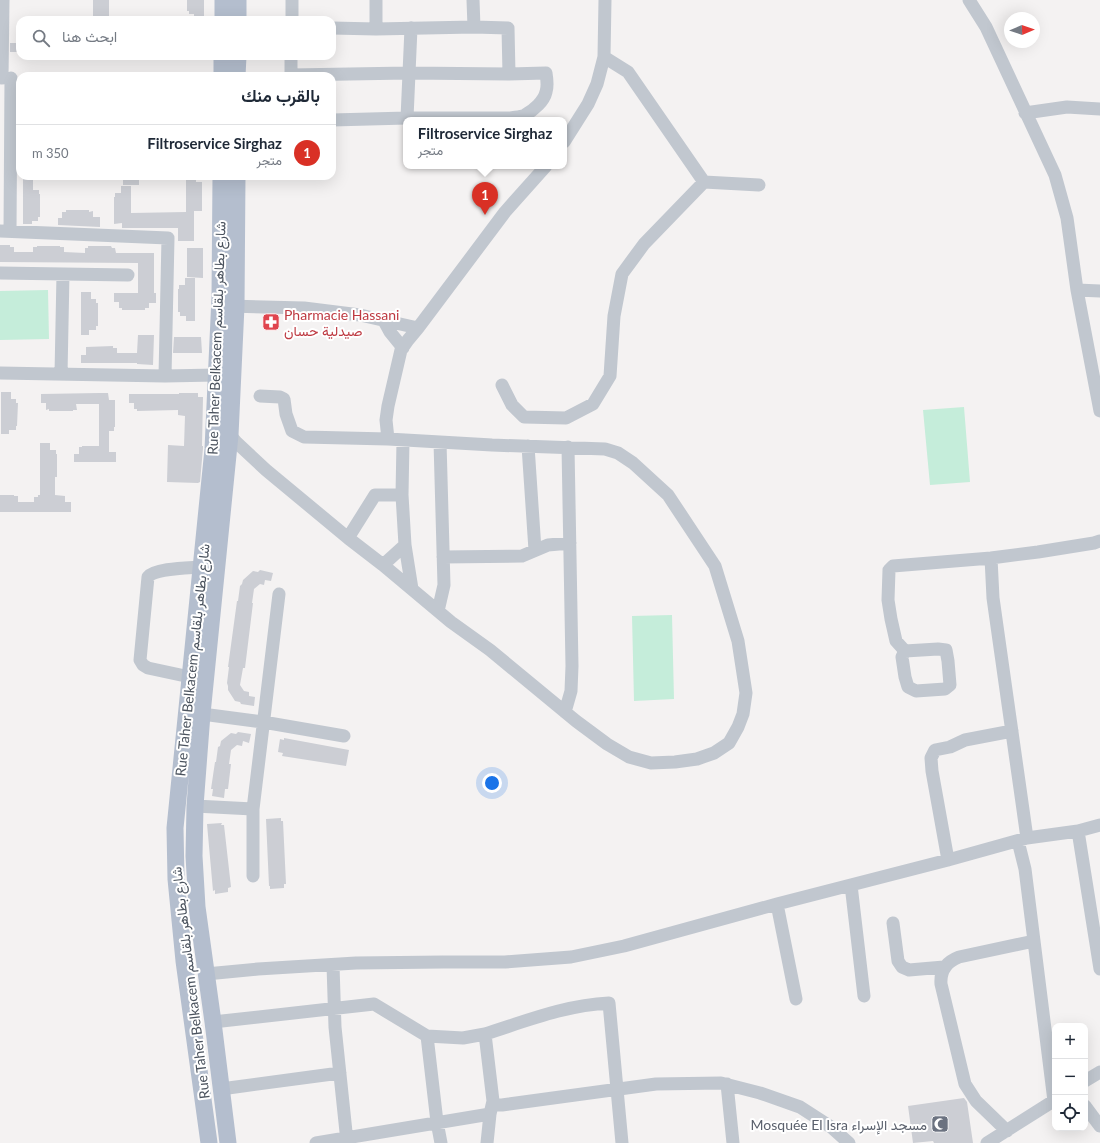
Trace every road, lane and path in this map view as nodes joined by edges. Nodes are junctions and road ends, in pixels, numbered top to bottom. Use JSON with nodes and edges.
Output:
{"nodes":[{"id":1,"x":3,"y":0,"type":"edge"},
{"id":2,"x":223,"y":0,"type":"edge"},
{"id":3,"x":238,"y":0,"type":"edge"},
{"id":4,"x":292,"y":0,"type":"edge"},
{"id":5,"x":376,"y":0,"type":"edge"},
{"id":6,"x":473,"y":0,"type":"edge"},
{"id":7,"x":605,"y":0,"type":"edge"},
{"id":8,"x":969,"y":0,"type":"edge"},
{"id":9,"x":223,"y":16,"type":"edge"},
{"id":10,"x":238,"y":16,"type":"edge"},
{"id":11,"x":292,"y":16,"type":"edge"},
{"id":12,"x":474,"y":27,"type":"junction"},
{"id":13,"x":336,"y":28,"type":"edge"},
{"id":14,"x":411,"y":28,"type":"junction"},
{"id":15,"x":376,"y":29,"type":"junction"},
{"id":16,"x":604,"y":57,"type":"junction"},
{"id":17,"x":222,"y":60,"type":"edge"},
{"id":18,"x":238,"y":60,"type":"edge"},
{"id":19,"x":291,"y":60,"type":"edge"},
{"id":20,"x":222,"y":72,"type":"edge"},
{"id":21,"x":237,"y":72,"type":"edge"},
{"id":22,"x":291,"y":72,"type":"edge"},
{"id":23,"x":408,"y":73,"type":"junction"},
{"id":24,"x":509,"y":74,"type":"junction"},
{"id":25,"x":336,"y":75,"type":"edge"},
{"id":26,"x":8,"y":78,"type":"edge"},
{"id":27,"x":1100,"y":109,"type":"edge"},
{"id":28,"x":1025,"y":113,"type":"junction"},
{"id":29,"x":407,"y":117,"type":"edge"},
{"id":30,"x":520,"y":117,"type":"edge"},
{"id":31,"x":403,"y":118,"type":"edge"},
{"id":32,"x":336,"y":120,"type":"edge"},
{"id":33,"x":567,"y":137,"type":"edge"},
{"id":34,"x":543,"y":169,"type":"edge"},
{"id":35,"x":221,"y":180,"type":"edge"},
{"id":36,"x":237,"y":180,"type":"edge"},
{"id":37,"x":704,"y":182,"type":"junction"},
{"id":38,"x":759,"y":185,"type":"dead end"},
{"id":39,"x":5,"y":231,"type":"edge"},
{"id":40,"x":0,"y":273,"type":"edge"},
{"id":41,"x":63,"y":274,"type":"junction"},
{"id":42,"x":128,"y":275,"type":"dead end"},
{"id":43,"x":1077,"y":290,"type":"junction"},
{"id":44,"x":1100,"y":292,"type":"edge"},
{"id":45,"x":228,"y":306,"type":"junction"},
{"id":46,"x":384,"y":321,"type":"junction"},
{"id":47,"x":418,"y":328,"type":"junction"},
{"id":48,"x":403,"y":348,"type":"junction"},
{"id":49,"x":0,"y":373,"type":"edge"},
{"id":50,"x":61,"y":374,"type":"junction"},
{"id":51,"x":216,"y":375,"type":"junction"},
{"id":52,"x":166,"y":376,"type":"junction"},
{"id":53,"x":502,"y":385,"type":"dead end"},
{"id":54,"x":260,"y":396,"type":"dead end"},
{"id":55,"x":1100,"y":411,"type":"edge"},
{"id":56,"x":230,"y":435,"type":"junction"},
{"id":57,"x":388,"y":439,"type":"junction"},
{"id":58,"x":403,"y":441,"type":"junction"},
{"id":59,"x":440,"y":442,"type":"junction"},
{"id":60,"x":528,"y":446,"type":"junction"},
{"id":61,"x":568,"y":447,"type":"junction"},
{"id":62,"x":402,"y":495,"type":"junction"},
{"id":63,"x":348,"y":538,"type":"junction"},
{"id":64,"x":1100,"y":541,"type":"edge"},
{"id":65,"x":570,"y":543,"type":"junction"},
{"id":66,"x":405,"y":545,"type":"junction"},
{"id":67,"x":535,"y":550,"type":"junction"},
{"id":68,"x":443,"y":557,"type":"junction"},
{"id":69,"x":991,"y":558,"type":"junction"},
{"id":70,"x":383,"y":565,"type":"junction"},
{"id":71,"x":201,"y":567,"type":"junction"},
{"id":72,"x":412,"y":589,"type":"junction"},
{"id":73,"x":279,"y":594,"type":"dead end"},
{"id":74,"x":438,"y":611,"type":"junction"},
{"id":75,"x":905,"y":651,"type":"dead end"},
{"id":76,"x":190,"y":677,"type":"junction"},
{"id":77,"x":565,"y":712,"type":"junction"},
{"id":78,"x":202,"y":714,"type":"junction"},
{"id":79,"x":263,"y":722,"type":"junction"},
{"id":80,"x":1012,"y":731,"type":"junction"},
{"id":81,"x":344,"y":736,"type":"dead end"},
{"id":82,"x":195,"y":806,"type":"junction"},
{"id":83,"x":252,"y":809,"type":"junction"},
{"id":84,"x":1100,"y":825,"type":"edge"},
{"id":85,"x":1078,"y":831,"type":"junction"},
{"id":86,"x":1022,"y":840,"type":"junction"},
{"id":87,"x":948,"y":860,"type":"junction"},
{"id":88,"x":253,"y":876,"type":"dead end"},
{"id":89,"x":851,"y":885,"type":"junction"},
{"id":90,"x":777,"y":904,"type":"junction"},
{"id":91,"x":893,"y":924,"type":"dead end"},
{"id":92,"x":1034,"y":941,"type":"junction"},
{"id":93,"x":334,"y":964,"type":"junction"},
{"id":94,"x":944,"y":967,"type":"junction"},
{"id":95,"x":1100,"y":969,"type":"edge"},
{"id":96,"x":206,"y":974,"type":"junction"},
{"id":97,"x":864,"y":996,"type":"dead end"},
{"id":98,"x":796,"y":999,"type":"dead end"},
{"id":99,"x":335,"y":1008,"type":"junction"},
{"id":100,"x":213,"y":1022,"type":"junction"},
{"id":101,"x":485,"y":1034,"type":"junction"},
{"id":102,"x":426,"y":1036,"type":"junction"},
{"id":103,"x":1100,"y":1072,"type":"edge"},
{"id":104,"x":340,"y":1073,"type":"junction"},
{"id":105,"x":1088,"y":1080,"type":"edge"},
{"id":106,"x":727,"y":1084,"type":"junction"},
{"id":107,"x":617,"y":1088,"type":"junction"},
{"id":108,"x":221,"y":1089,"type":"junction"},
{"id":109,"x":1053,"y":1095,"type":"edge"},
{"id":110,"x":1052,"y":1102,"type":"edge"},
{"id":111,"x":492,"y":1109,"type":"junction"},
{"id":112,"x":1088,"y":1110,"type":"edge"},
{"id":113,"x":437,"y":1122,"type":"junction"},
{"id":114,"x":1100,"y":1126,"type":"edge"},
{"id":115,"x":1007,"y":1131,"type":"junction"},
{"id":116,"x":348,"y":1140,"type":"edge"},
{"id":117,"x":209,"y":1143,"type":"edge"},
{"id":118,"x":228,"y":1143,"type":"edge"},
{"id":119,"x":316,"y":1143,"type":"edge"},
{"id":120,"x":441,"y":1143,"type":"edge"},
{"id":121,"x":487,"y":1143,"type":"edge"},
{"id":122,"x":622,"y":1143,"type":"edge"},
{"id":123,"x":734,"y":1143,"type":"edge"},
{"id":124,"x":848,"y":1143,"type":"edge"},
{"id":125,"x":987,"y":1143,"type":"edge"}],
"edges":[{"from":1,"to":26,"type":"street"},
{"from":2,"to":9,"type":"main road"},
{"from":3,"to":10,"type":"main road"},
{"from":4,"to":11,"type":"street"},
{"from":5,"to":15,"type":"street"},
{"from":6,"to":12,"type":"street"},
{"from":7,"to":16,"type":"street"},
{"from":8,"to":28,"type":"street"},
{"from":12,"to":14,"type":"street"},
{"from":12,"to":24,"type":"street"},
{"from":13,"to":15,"type":"street"},
{"from":14,"to":15,"type":"street"},
{"from":14,"to":23,"type":"street"},
{"from":16,"to":33,"type":"street"},
{"from":16,"to":37,"type":"street"},
{"from":17,"to":20,"type":"main road"},
{"from":18,"to":21,"type":"main road"},
{"from":19,"to":22,"type":"street"},
{"from":23,"to":24,"type":"street"},
{"from":23,"to":25,"type":"street"},
{"from":23,"to":29,"type":"street"},
{"from":24,"to":30,"type":"street"},
{"from":26,"to":39,"type":"street"},
{"from":27,"to":28,"type":"street"},
{"from":28,"to":43,"type":"street"},
{"from":31,"to":32,"type":"street"},
{"from":34,"to":47,"type":"street"},
{"from":35,"to":45,"type":"main road","name":"Rue Taher Belkacem شارع بطاهر بلقاسم"},
{"from":36,"to":45,"type":"main road","name":"Rue Taher Belkacem شارع بطاهر بلقاسم"},
{"from":37,"to":38,"type":"street"},
{"from":37,"to":53,"type":"street"},
{"from":39,"to":52,"type":"street"},
{"from":40,"to":41,"type":"street"},
{"from":41,"to":42,"type":"street"},
{"from":41,"to":50,"type":"street"},
{"from":43,"to":44,"type":"street"},
{"from":43,"to":55,"type":"street"},
{"from":45,"to":46,"type":"street"},
{"from":45,"to":51,"type":"main road","name":"Rue Taher Belkacem شارع بطاهر بلقاسم"},
{"from":45,"to":56,"type":"main road","name":"Rue Taher Belkacem شارع بطاهر بلقاسم"},
{"from":46,"to":47,"type":"street"},
{"from":46,"to":48,"type":"street"},
{"from":47,"to":48,"type":"street"},
{"from":48,"to":57,"type":"street"},
{"from":49,"to":50,"type":"street"},
{"from":50,"to":52,"type":"street"},
{"from":51,"to":52,"type":"street"},
{"from":51,"to":71,"type":"main road","name":"Rue Taher Belkacem شارع بطاهر بلقاسم"},
{"from":54,"to":57,"type":"street"},
{"from":56,"to":63,"type":"street"},
{"from":56,"to":78,"type":"main road","name":"Rue Taher Belkacem شارع بطاهر بلقاسم"},
{"from":57,"to":58,"type":"street"},
{"from":58,"to":59,"type":"street"},
{"from":58,"to":62,"type":"street"},
{"from":59,"to":60,"type":"street"},
{"from":59,"to":68,"type":"street"},
{"from":60,"to":61,"type":"street"},
{"from":60,"to":67,"type":"street"},
{"from":61,"to":65,"type":"street"},
{"from":61,"to":77,"type":"street"},
{"from":62,"to":63,"type":"street"},
{"from":62,"to":66,"type":"street"},
{"from":63,"to":70,"type":"street"},
{"from":64,"to":69,"type":"street"},
{"from":65,"to":67,"type":"street"},
{"from":65,"to":77,"type":"street"},
{"from":66,"to":70,"type":"street"},
{"from":66,"to":72,"type":"street"},
{"from":67,"to":68,"type":"street"},
{"from":68,"to":74,"type":"street"},
{"from":69,"to":75,"type":"street"},
{"from":69,"to":80,"type":"street"},
{"from":70,"to":72,"type":"street"},
{"from":71,"to":76,"type":"main road","name":"Rue Taher Belkacem شارع بطاهر بلقاسم"},
{"from":71,"to":76,"type":"street"},
{"from":72,"to":74,"type":"street"},
{"from":73,"to":79,"type":"street"},
{"from":74,"to":77,"type":"street"},
{"from":76,"to":117,"type":"main road","name":"Rue Taher Belkacem شارع بطاهر بلقاسم"},
{"from":78,"to":79,"type":"street"},
{"from":78,"to":82,"type":"main road","name":"Rue Taher Belkacem شارع بطاهر بلقاسم"},
{"from":79,"to":81,"type":"street"},
{"from":79,"to":83,"type":"street"},
{"from":80,"to":86,"type":"street"},
{"from":80,"to":87,"type":"street"},
{"from":82,"to":83,"type":"street"},
{"from":82,"to":96,"type":"main road","name":"Rue Taher Belkacem شارع بطاهر بلقاسم"},
{"from":83,"to":88,"type":"street"},
{"from":84,"to":85,"type":"street"},
{"from":85,"to":86,"type":"street"},
{"from":85,"to":95,"type":"street"},
{"from":86,"to":87,"type":"street"},
{"from":86,"to":92,"type":"street"},
{"from":87,"to":89,"type":"street"},
{"from":89,"to":90,"type":"street"},
{"from":89,"to":97,"type":"street"},
{"from":90,"to":93,"type":"street"},
{"from":90,"to":98,"type":"street"},
{"from":91,"to":94,"type":"street"},
{"from":92,"to":94,"type":"street"},
{"from":92,"to":109,"type":"street"},
{"from":93,"to":96,"type":"street"},
{"from":93,"to":99,"type":"street"},
{"from":94,"to":115,"type":"street"},
{"from":96,"to":100,"type":"main road","name":"Rue Taher Belkacem شارع بطاهر بلقاسم"},
{"from":99,"to":100,"type":"street"},
{"from":99,"to":102,"type":"street"},
{"from":99,"to":104,"type":"street"},
{"from":100,"to":108,"type":"main road","name":"Rue Taher Belkacem شارع بطاهر بلقاسم"},
{"from":101,"to":102,"type":"street"},
{"from":101,"to":107,"type":"street"},
{"from":101,"to":111,"type":"street"},
{"from":102,"to":113,"type":"street"},
{"from":103,"to":105,"type":"street"},
{"from":104,"to":108,"type":"street"},
{"from":104,"to":116,"type":"street"},
{"from":106,"to":107,"type":"street"},
{"from":106,"to":123,"type":"street"},
{"from":106,"to":124,"type":"street"},
{"from":107,"to":111,"type":"street"},
{"from":107,"to":122,"type":"street"},
{"from":108,"to":118,"type":"main road","name":"Rue Taher Belkacem شارع بطاهر بلقاسم"},
{"from":110,"to":115,"type":"street"},
{"from":111,"to":113,"type":"street"},
{"from":111,"to":121,"type":"street"},
{"from":112,"to":114,"type":"street"},
{"from":113,"to":116,"type":"street"},
{"from":113,"to":120,"type":"street"},
{"from":115,"to":125,"type":"street"},
{"from":116,"to":119,"type":"street"}]}
